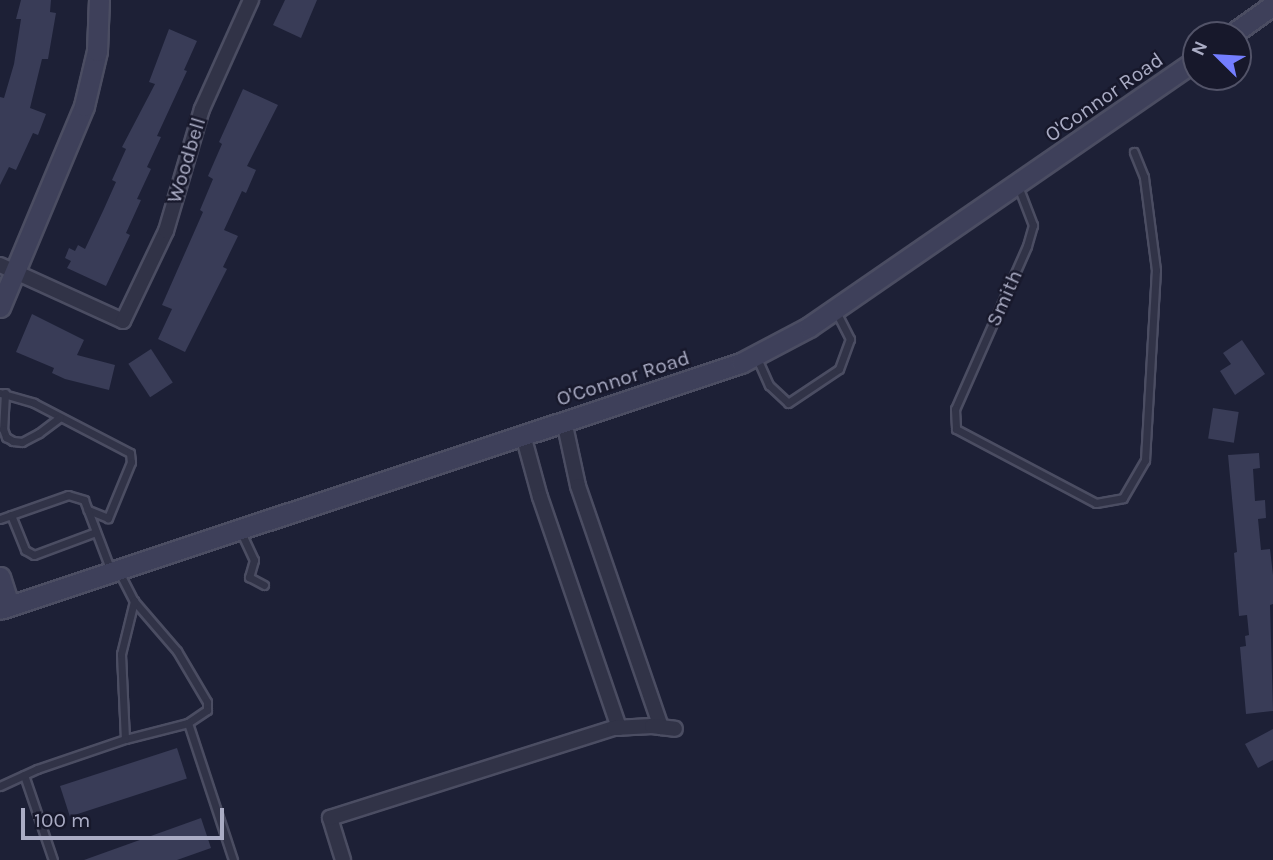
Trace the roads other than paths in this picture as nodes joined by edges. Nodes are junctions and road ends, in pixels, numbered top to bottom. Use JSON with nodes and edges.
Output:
{"nodes":[{"id":1,"x":99,"y":0,"type":"edge"},
{"id":2,"x":251,"y":0,"type":"edge"},
{"id":3,"x":1273,"y":5,"type":"edge"},
{"id":4,"x":1251,"y":21,"type":"edge"},
{"id":5,"x":1182,"y":70,"type":"edge"},
{"id":6,"x":1133,"y":152,"type":"dead end"},
{"id":7,"x":1017,"y":185,"type":"junction"},
{"id":8,"x":7,"y":268,"type":"edge"},
{"id":9,"x":0,"y":307,"type":"edge"},
{"id":10,"x":834,"y":310,"type":"junction"},
{"id":11,"x":756,"y":355,"type":"junction"},
{"id":12,"x":3,"y":393,"type":"edge"},
{"id":13,"x":61,"y":417,"type":"junction"},
{"id":14,"x":564,"y":421,"type":"junction"},
{"id":15,"x":523,"y":435,"type":"junction"},
{"id":16,"x":52,"y":501,"type":"junction"},
{"id":17,"x":32,"y":509,"type":"junction"},
{"id":18,"x":88,"y":510,"type":"junction"},
{"id":19,"x":56,"y":511,"type":"dead end"},
{"id":20,"x":11,"y":515,"type":"junction"},
{"id":21,"x":35,"y":518,"type":"dead end"},
{"id":22,"x":0,"y":519,"type":"edge"},
{"id":23,"x":240,"y":529,"type":"junction"},
{"id":24,"x":96,"y":531,"type":"junction"},
{"id":25,"x":44,"y":542,"type":"dead end"},
{"id":26,"x":47,"y":551,"type":"junction"},
{"id":27,"x":115,"y":571,"type":"junction"},
{"id":28,"x":0,"y":577,"type":"edge"},
{"id":29,"x":264,"y":585,"type":"dead end"},
{"id":30,"x":134,"y":601,"type":"junction"},
{"id":31,"x":5,"y":607,"type":"edge"},
{"id":32,"x":188,"y":723,"type":"junction"},
{"id":33,"x":619,"y":728,"type":"junction"},
{"id":34,"x":125,"y":739,"type":"junction"},
{"id":35,"x":23,"y":775,"type":"junction"},
{"id":36,"x":0,"y":786,"type":"edge"},
{"id":37,"x":53,"y":860,"type":"edge"},
{"id":38,"x":233,"y":860,"type":"edge"},
{"id":39,"x":343,"y":860,"type":"edge"}],
"edges":[{"from":1,"to":8,"type":"main road"},
{"from":2,"to":8,"type":"street","name":"Woodbell"},
{"from":3,"to":4,"type":"main road"},
{"from":5,"to":7,"type":"main road","name":"O'Connor Road"},
{"from":6,"to":7,"type":"lane","name":"Smith"},
{"from":7,"to":10,"type":"main road","name":"O'Connor Road"},
{"from":8,"to":9,"type":"main road"},
{"from":10,"to":11,"type":"main road","name":"O'Connor Road"},
{"from":10,"to":11,"type":"lane"},
{"from":11,"to":14,"type":"main road","name":"O'Connor Road"},
{"from":12,"to":13,"type":"lane"},
{"from":12,"to":13,"type":"lane"},
{"from":13,"to":18,"type":"lane"},
{"from":14,"to":15,"type":"main road","name":"O'Connor Road"},
{"from":14,"to":33,"type":"street"},
{"from":15,"to":23,"type":"main road","name":"O'Connor Road"},
{"from":15,"to":33,"type":"street"},
{"from":16,"to":17,"type":"lane"},
{"from":16,"to":18,"type":"lane"},
{"from":16,"to":19,"type":"lane"},
{"from":17,"to":20,"type":"lane"},
{"from":17,"to":21,"type":"lane"},
{"from":18,"to":24,"type":"lane"},
{"from":20,"to":22,"type":"lane"},
{"from":20,"to":26,"type":"lane"},
{"from":23,"to":27,"type":"main road","name":"O'Connor Road"},
{"from":23,"to":29,"type":"lane"},
{"from":24,"to":26,"type":"lane"},
{"from":24,"to":27,"type":"lane"},
{"from":25,"to":26,"type":"lane"},
{"from":27,"to":30,"type":"lane"},
{"from":27,"to":31,"type":"main road","name":"O'Connor Road"},
{"from":28,"to":31,"type":"main road"},
{"from":30,"to":32,"type":"lane"},
{"from":30,"to":34,"type":"lane"},
{"from":32,"to":34,"type":"lane"},
{"from":32,"to":38,"type":"lane"},
{"from":33,"to":39,"type":"street"},
{"from":34,"to":35,"type":"lane"},
{"from":35,"to":36,"type":"lane"},
{"from":35,"to":37,"type":"lane"}]}
